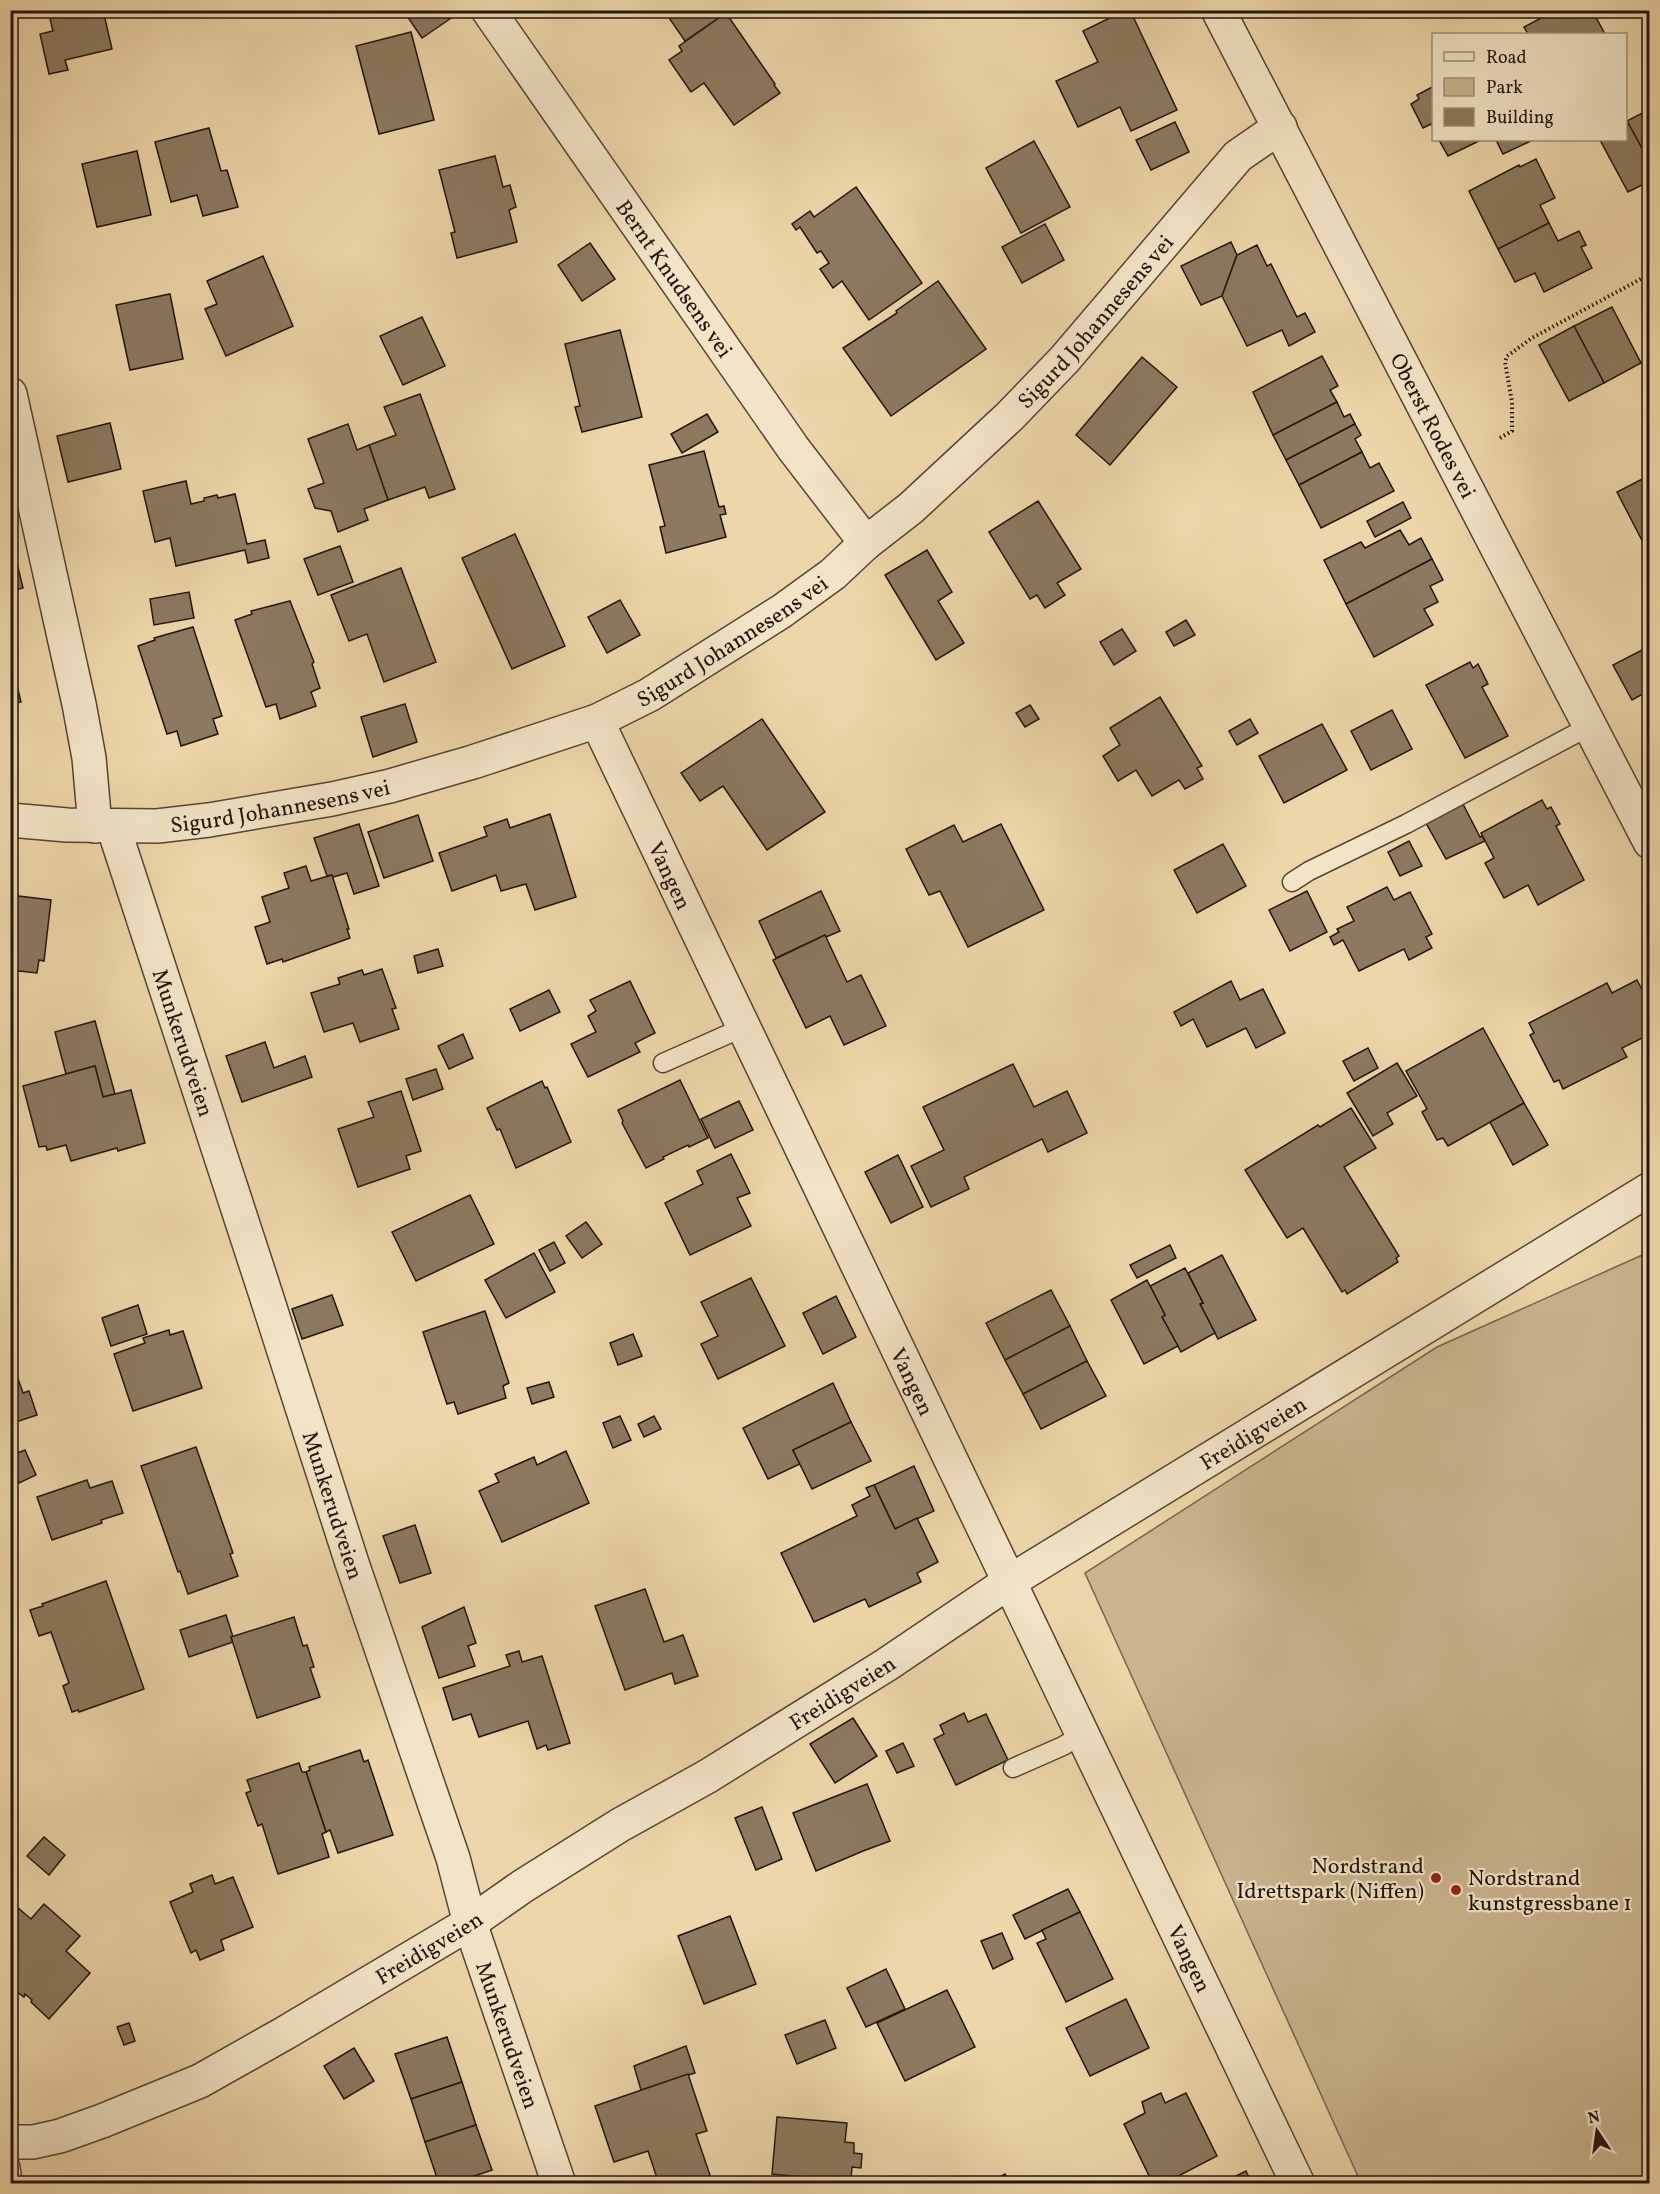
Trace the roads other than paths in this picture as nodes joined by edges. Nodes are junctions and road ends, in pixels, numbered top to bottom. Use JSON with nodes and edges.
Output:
{"nodes":[{"id":1,"x":488,"y":10,"type":"edge"},
{"id":2,"x":1218,"y":10,"type":"edge"},
{"id":3,"x":1280,"y":127,"type":"junction"},
{"id":4,"x":10,"y":394,"type":"edge"},
{"id":5,"x":866,"y":543,"type":"junction"},
{"id":6,"x":597,"y":722,"type":"junction"},
{"id":7,"x":1590,"y":726,"type":"junction"},
{"id":8,"x":10,"y":820,"type":"edge"},
{"id":9,"x":104,"y":826,"type":"junction"},
{"id":10,"x":1649,"y":838,"type":"edge"},
{"id":11,"x":1292,"y":882,"type":"dead end"},
{"id":12,"x":742,"y":1028,"type":"junction"},
{"id":13,"x":663,"y":1063,"type":"dead end"},
{"id":14,"x":1650,"y":1189,"type":"edge"},
{"id":15,"x":1009,"y":1582,"type":"junction"},
{"id":16,"x":1083,"y":1734,"type":"junction"},
{"id":17,"x":1013,"y":1768,"type":"dead end"},
{"id":18,"x":470,"y":1923,"type":"junction"},
{"id":19,"x":10,"y":2142,"type":"edge"},
{"id":20,"x":10,"y":2165,"type":"edge"},
{"id":21,"x":13,"y":2184,"type":"edge"},
{"id":22,"x":559,"y":2184,"type":"edge"},
{"id":23,"x":1298,"y":2184,"type":"edge"}],
"edges":[{"from":1,"to":5,"type":"street","name":"Bernt Knudsens vei"},
{"from":2,"to":3,"type":"street","name":"Oberst Rodes vei"},
{"from":3,"to":5,"type":"street","name":"Sigurd Johannesens vei"},
{"from":3,"to":7,"type":"street","name":"Oberst Rodes vei"},
{"from":4,"to":9,"type":"street","name":"Munkerudveien"},
{"from":5,"to":6,"type":"street","name":"Sigurd Johannesens vei"},
{"from":6,"to":9,"type":"street","name":"Sigurd Johannesens vei"},
{"from":6,"to":12,"type":"street","name":"Vangen"},
{"from":7,"to":10,"type":"street","name":"Oberst Rodes vei"},
{"from":7,"to":11,"type":"lane"},
{"from":8,"to":9,"type":"street","name":"Sigurd Johannesens vei"},
{"from":9,"to":18,"type":"street","name":"Munkerudveien"},
{"from":12,"to":13,"type":"lane"},
{"from":12,"to":15,"type":"street","name":"Vangen"},
{"from":14,"to":15,"type":"street","name":"Freidigveien"},
{"from":15,"to":16,"type":"street","name":"Vangen"},
{"from":15,"to":18,"type":"street","name":"Freidigveien"},
{"from":16,"to":17,"type":"lane"},
{"from":16,"to":23,"type":"street","name":"Vangen"},
{"from":18,"to":19,"type":"street","name":"Freidigveien"},
{"from":18,"to":22,"type":"street","name":"Munkerudveien"},
{"from":20,"to":21,"type":"lane"}]}
